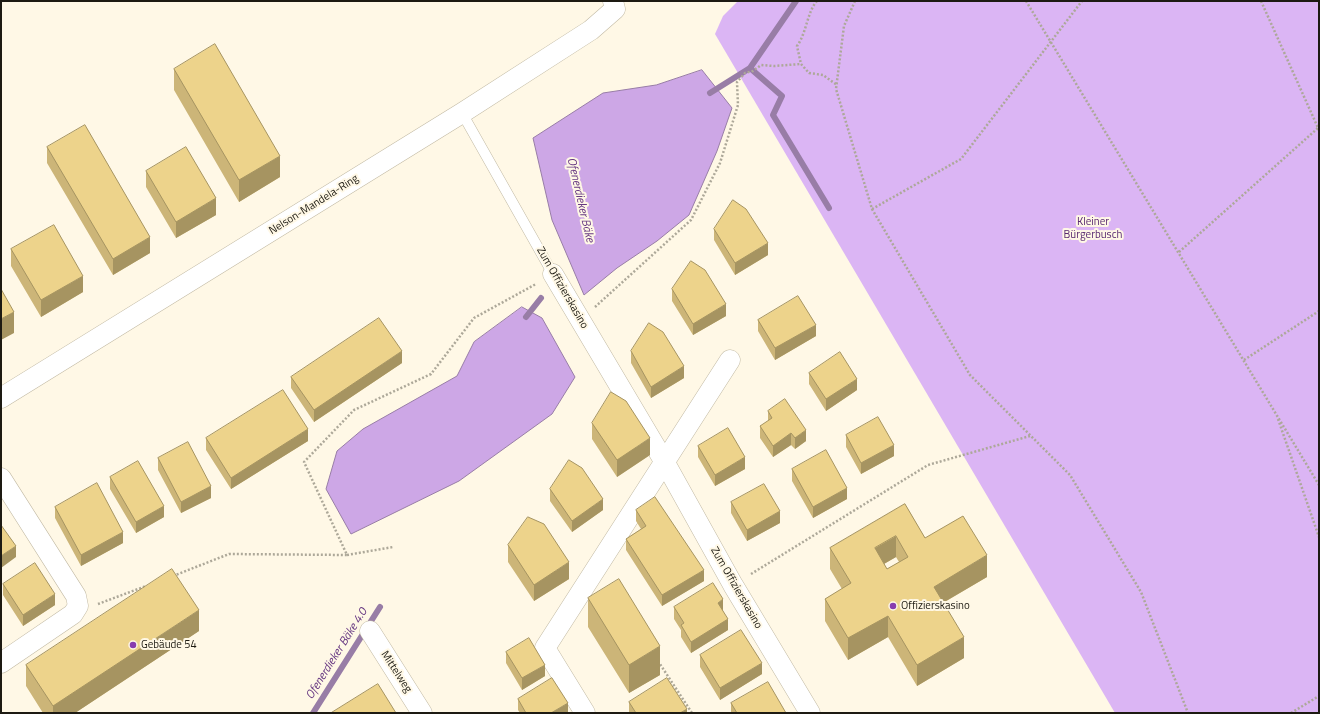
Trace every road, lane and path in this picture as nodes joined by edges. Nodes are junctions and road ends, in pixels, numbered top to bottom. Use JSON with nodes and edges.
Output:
{"nodes":[{"id":1,"x":613,"y":1,"type":"edge"},
{"id":2,"x":817,"y":1,"type":"edge"},
{"id":3,"x":855,"y":1,"type":"edge"},
{"id":4,"x":1026,"y":1,"type":"edge"},
{"id":5,"x":1082,"y":1,"type":"edge"},
{"id":6,"x":1261,"y":1,"type":"edge"},
{"id":7,"x":1050,"y":40,"type":"junction"},
{"id":8,"x":802,"y":64,"type":"junction"},
{"id":9,"x":836,"y":85,"type":"junction"},
{"id":10,"x":462,"y":113,"type":"junction"},
{"id":11,"x":1318,"y":129,"type":"edge"},
{"id":12,"x":872,"y":209,"type":"junction"},
{"id":13,"x":1178,"y":252,"type":"junction"},
{"id":14,"x":553,"y":274,"type":"junction"},
{"id":15,"x":1319,"y":311,"type":"edge"},
{"id":16,"x":580,"y":320,"type":"junction"},
{"id":17,"x":730,"y":360,"type":"dead end"},
{"id":18,"x":1244,"y":360,"type":"junction"},
{"id":19,"x":1,"y":398,"type":"edge"},
{"id":20,"x":1276,"y":413,"type":"junction"},
{"id":21,"x":1030,"y":436,"type":"junction"},
{"id":22,"x":664,"y":461,"type":"junction"},
{"id":23,"x":1,"y":478,"type":"edge"},
{"id":24,"x":1319,"y":485,"type":"edge"},
{"id":25,"x":1319,"y":537,"type":"edge"},
{"id":26,"x":393,"y":547,"type":"dead end"},
{"id":27,"x":348,"y":555,"type":"junction"},
{"id":28,"x":170,"y":577,"type":"edge"},
{"id":29,"x":733,"y":585,"type":"junction"},
{"id":30,"x":148,"y":586,"type":"edge"},
{"id":31,"x":78,"y":606,"type":"junction"},
{"id":32,"x":370,"y":631,"type":"dead end"},
{"id":33,"x":657,"y":660,"type":"edge"},
{"id":34,"x":1,"y":663,"type":"edge"},
{"id":35,"x":1319,"y":696,"type":"edge"},
{"id":36,"x":422,"y":713,"type":"edge"},
{"id":37,"x":585,"y":713,"type":"edge"},
{"id":38,"x":692,"y":713,"type":"edge"},
{"id":39,"x":810,"y":713,"type":"edge"},
{"id":40,"x":1188,"y":713,"type":"edge"},
{"id":41,"x":1291,"y":713,"type":"edge"}],
"edges":[{"from":1,"to":10,"type":"street","name":"Nelson-Mandela-Ring"},
{"from":2,"to":8,"type":"path"},
{"from":3,"to":9,"type":"path"},
{"from":4,"to":7,"type":"path"},
{"from":5,"to":7,"type":"path"},
{"from":6,"to":11,"type":"path"},
{"from":7,"to":12,"type":"path"},
{"from":7,"to":13,"type":"path"},
{"from":8,"to":9,"type":"path"},
{"from":8,"to":16,"type":"path"},
{"from":9,"to":12,"type":"path"},
{"from":10,"to":14,"type":"lane","name":"Zum Offizierskasino"},
{"from":10,"to":19,"type":"street","name":"Nelson-Mandela-Ring"},
{"from":11,"to":13,"type":"path"},
{"from":12,"to":21,"type":"path"},
{"from":13,"to":18,"type":"path"},
{"from":14,"to":16,"type":"street","name":"Zum Offizierskasino"},
{"from":14,"to":27,"type":"path"},
{"from":15,"to":18,"type":"path"},
{"from":16,"to":22,"type":"street","name":"Zum Offizierskasino"},
{"from":17,"to":22,"type":"street"},
{"from":18,"to":20,"type":"path"},
{"from":20,"to":24,"type":"path"},
{"from":20,"to":25,"type":"path"},
{"from":21,"to":29,"type":"path"},
{"from":21,"to":40,"type":"path"},
{"from":22,"to":29,"type":"street","name":"Zum Offizierskasino"},
{"from":22,"to":37,"type":"street"},
{"from":23,"to":31,"type":"street"},
{"from":26,"to":27,"type":"path"},
{"from":27,"to":28,"type":"path"},
{"from":29,"to":39,"type":"street","name":"Zum Offizierskasino"},
{"from":30,"to":31,"type":"path"},
{"from":31,"to":34,"type":"street"},
{"from":32,"to":36,"type":"street","name":"Mittelweg"},
{"from":33,"to":38,"type":"path"},
{"from":35,"to":41,"type":"path"}]}
